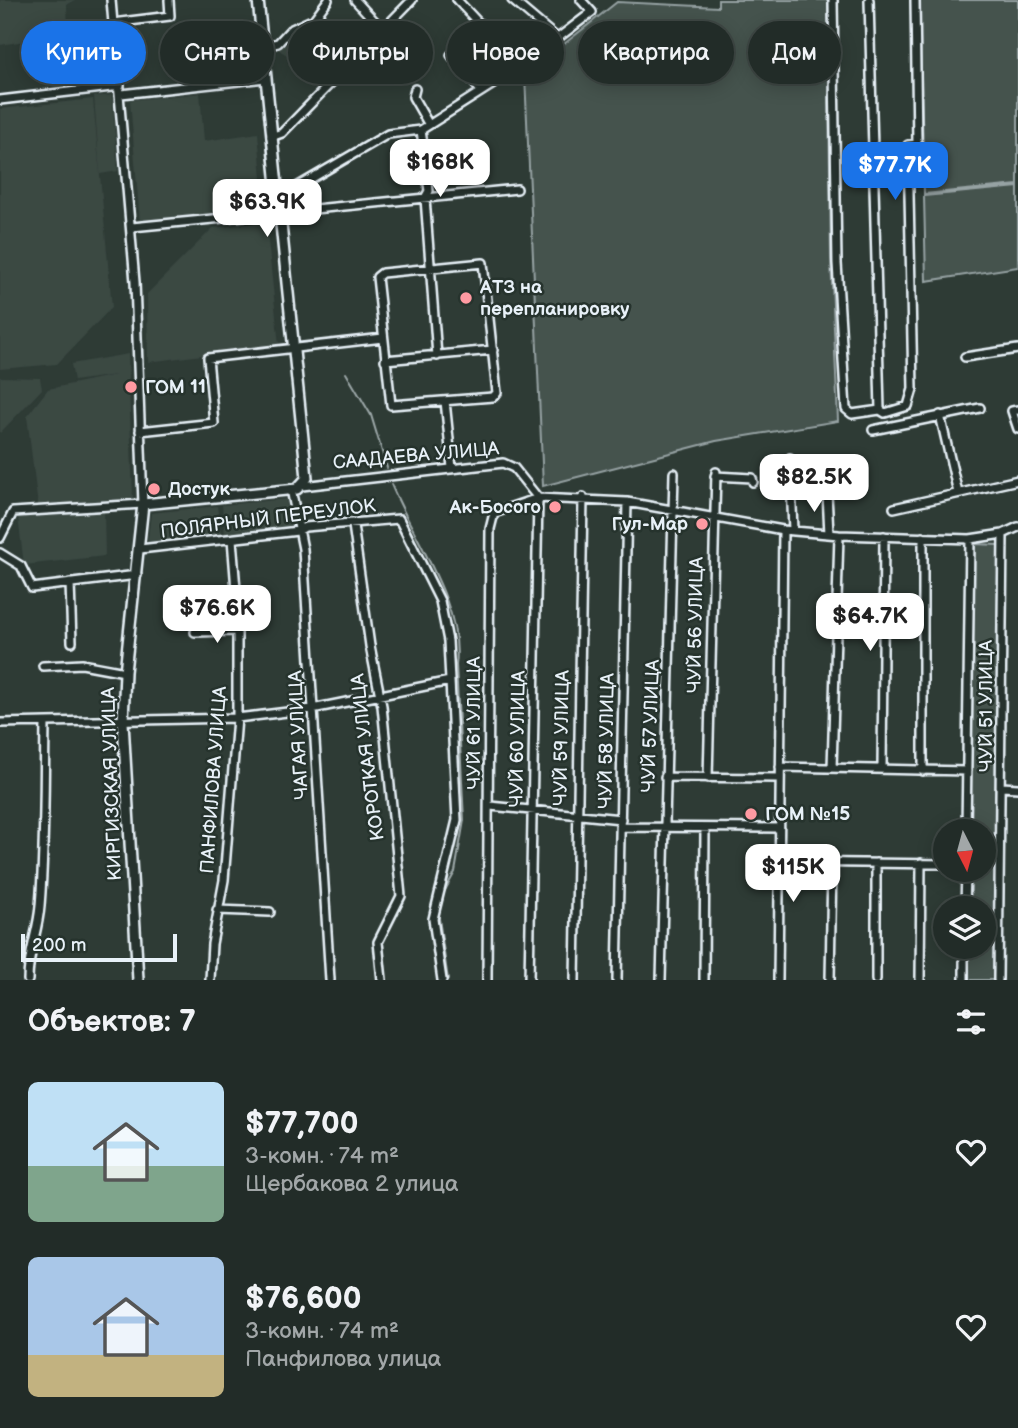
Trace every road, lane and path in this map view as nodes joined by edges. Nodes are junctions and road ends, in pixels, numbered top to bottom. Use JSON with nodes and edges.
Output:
{"nodes":[{"id":1,"x":111,"y":0,"type":"edge"},
{"id":2,"x":169,"y":0,"type":"edge"},
{"id":3,"x":257,"y":0,"type":"edge"},
{"id":4,"x":328,"y":0,"type":"edge"},
{"id":5,"x":355,"y":0,"type":"edge"},
{"id":6,"x":412,"y":0,"type":"edge"},
{"id":7,"x":457,"y":0,"type":"edge"},
{"id":8,"x":512,"y":0,"type":"edge"},
{"id":9,"x":581,"y":0,"type":"edge"},
{"id":10,"x":833,"y":0,"type":"edge"},
{"id":11,"x":869,"y":0,"type":"edge"},
{"id":12,"x":915,"y":0,"type":"edge"},
{"id":13,"x":113,"y":21,"type":"edge"},
{"id":14,"x":129,"y":21,"type":"edge"},
{"id":15,"x":259,"y":21,"type":"edge"},
{"id":16,"x":375,"y":21,"type":"edge"},
{"id":17,"x":392,"y":21,"type":"edge"},
{"id":18,"x":477,"y":21,"type":"edge"},
{"id":19,"x":537,"y":21,"type":"edge"},
{"id":20,"x":564,"y":33,"type":"edge"},
{"id":21,"x":274,"y":44,"type":"edge"},
{"id":22,"x":119,"y":84,"type":"edge"},
{"id":23,"x":192,"y":84,"type":"edge"},
{"id":24,"x":266,"y":84,"type":"edge"},
{"id":25,"x":330,"y":84,"type":"edge"},
{"id":26,"x":475,"y":84,"type":"edge"},
{"id":27,"x":492,"y":84,"type":"edge"},
{"id":28,"x":415,"y":89,"type":"dead end"},
{"id":29,"x":120,"y":90,"type":"junction"},
{"id":30,"x":481,"y":91,"type":"junction"},
{"id":31,"x":0,"y":100,"type":"edge"},
{"id":32,"x":429,"y":125,"type":"junction"},
{"id":33,"x":421,"y":130,"type":"junction"},
{"id":34,"x":271,"y":137,"type":"junction"},
{"id":35,"x":517,"y":189,"type":"dead end"},
{"id":36,"x":277,"y":194,"type":"junction"},
{"id":37,"x":425,"y":198,"type":"junction"},
{"id":38,"x":279,"y":213,"type":"junction"},
{"id":39,"x":132,"y":228,"type":"junction"},
{"id":40,"x":429,"y":268,"type":"junction"},
{"id":41,"x":383,"y":338,"type":"junction"},
{"id":42,"x":293,"y":348,"type":"junction"},
{"id":43,"x":1018,"y":349,"type":"edge"},
{"id":44,"x":493,"y":350,"type":"junction"},
{"id":45,"x":437,"y":356,"type":"junction"},
{"id":46,"x":965,"y":357,"type":"dead end"},
{"id":47,"x":385,"y":360,"type":"junction"},
{"id":48,"x":445,"y":401,"type":"junction"},
{"id":49,"x":980,"y":408,"type":"dead end"},
{"id":50,"x":880,"y":410,"type":"junction"},
{"id":51,"x":1018,"y":410,"type":"edge"},
{"id":52,"x":940,"y":415,"type":"junction"},
{"id":53,"x":1018,"y":429,"type":"edge"},
{"id":54,"x":873,"y":430,"type":"dead end"},
{"id":55,"x":140,"y":431,"type":"junction"},
{"id":56,"x":790,"y":458,"type":"dead end"},
{"id":57,"x":452,"y":468,"type":"junction"},
{"id":58,"x":674,"y":473,"type":"dead end"},
{"id":59,"x":1018,"y":480,"type":"edge"},
{"id":60,"x":753,"y":482,"type":"dead end"},
{"id":61,"x":302,"y":486,"type":"junction"},
{"id":62,"x":290,"y":489,"type":"junction"},
{"id":63,"x":827,"y":493,"type":"dead end"},
{"id":64,"x":958,"y":493,"type":"junction"},
{"id":65,"x":538,"y":498,"type":"junction"},
{"id":66,"x":583,"y":498,"type":"junction"},
{"id":67,"x":627,"y":502,"type":"junction"},
{"id":68,"x":143,"y":504,"type":"junction"},
{"id":69,"x":894,"y":508,"type":"dead end"},
{"id":70,"x":673,"y":509,"type":"junction"},
{"id":71,"x":714,"y":516,"type":"junction"},
{"id":72,"x":353,"y":525,"type":"junction"},
{"id":73,"x":1018,"y":527,"type":"edge"},
{"id":74,"x":783,"y":530,"type":"junction"},
{"id":75,"x":793,"y":530,"type":"junction"},
{"id":76,"x":298,"y":531,"type":"junction"},
{"id":77,"x":829,"y":534,"type":"junction"},
{"id":78,"x":839,"y":534,"type":"junction"},
{"id":79,"x":1003,"y":534,"type":"junction"},
{"id":80,"x":884,"y":536,"type":"junction"},
{"id":81,"x":923,"y":537,"type":"junction"},
{"id":82,"x":0,"y":538,"type":"edge"},
{"id":83,"x":232,"y":539,"type":"junction"},
{"id":84,"x":970,"y":539,"type":"junction"},
{"id":85,"x":140,"y":549,"type":"junction"},
{"id":86,"x":0,"y":552,"type":"edge"},
{"id":87,"x":136,"y":576,"type":"junction"},
{"id":88,"x":70,"y":583,"type":"junction"},
{"id":89,"x":237,"y":631,"type":"junction"},
{"id":90,"x":195,"y":632,"type":"dead end"},
{"id":91,"x":72,"y":642,"type":"dead end"},
{"id":92,"x":43,"y":666,"type":"dead end"},
{"id":93,"x":125,"y":672,"type":"junction"},
{"id":94,"x":450,"y":681,"type":"junction"},
{"id":95,"x":380,"y":693,"type":"junction"},
{"id":96,"x":312,"y":709,"type":"junction"},
{"id":97,"x":237,"y":718,"type":"junction"},
{"id":98,"x":123,"y":722,"type":"junction"},
{"id":99,"x":0,"y":723,"type":"edge"},
{"id":100,"x":46,"y":723,"type":"junction"},
{"id":101,"x":780,"y":767,"type":"junction"},
{"id":102,"x":832,"y":768,"type":"junction"},
{"id":103,"x":882,"y":769,"type":"junction"},
{"id":104,"x":923,"y":771,"type":"junction"},
{"id":105,"x":967,"y":771,"type":"junction"},
{"id":106,"x":665,"y":777,"type":"junction"},
{"id":107,"x":708,"y":778,"type":"junction"},
{"id":108,"x":779,"y":778,"type":"junction"},
{"id":109,"x":1002,"y":787,"type":"junction"},
{"id":110,"x":1018,"y":788,"type":"edge"},
{"id":111,"x":490,"y":806,"type":"junction"},
{"id":112,"x":532,"y":808,"type":"junction"},
{"id":113,"x":576,"y":813,"type":"junction"},
{"id":114,"x":967,"y":819,"type":"edge"},
{"id":115,"x":621,"y":823,"type":"junction"},
{"id":116,"x":705,"y":828,"type":"junction"},
{"id":117,"x":779,"y":828,"type":"junction"},
{"id":118,"x":664,"y":829,"type":"junction"},
{"id":119,"x":779,"y":862,"type":"junction"},
{"id":120,"x":832,"y":863,"type":"junction"},
{"id":121,"x":876,"y":863,"type":"junction"},
{"id":122,"x":921,"y":863,"type":"junction"},
{"id":123,"x":933,"y":863,"type":"edge"},
{"id":124,"x":217,"y":910,"type":"junction"},
{"id":125,"x":270,"y":912,"type":"dead end"},
{"id":126,"x":964,"y":959,"type":"edge"},
{"id":127,"x":28,"y":980,"type":"edge"},
{"id":128,"x":138,"y":980,"type":"edge"},
{"id":129,"x":210,"y":980,"type":"edge"},
{"id":130,"x":330,"y":980,"type":"edge"},
{"id":131,"x":382,"y":980,"type":"edge"},
{"id":132,"x":442,"y":980,"type":"edge"},
{"id":133,"x":487,"y":980,"type":"edge"},
{"id":134,"x":529,"y":980,"type":"edge"},
{"id":135,"x":575,"y":980,"type":"edge"},
{"id":136,"x":617,"y":980,"type":"edge"},
{"id":137,"x":661,"y":980,"type":"edge"},
{"id":138,"x":704,"y":980,"type":"edge"},
{"id":139,"x":778,"y":980,"type":"edge"},
{"id":140,"x":830,"y":980,"type":"edge"},
{"id":141,"x":876,"y":980,"type":"edge"},
{"id":142,"x":920,"y":980,"type":"edge"},
{"id":143,"x":964,"y":980,"type":"edge"},
{"id":144,"x":998,"y":980,"type":"edge"}],
"edges":[{"from":1,"to":13,"type":"street"},
{"from":2,"to":14,"type":"street"},
{"from":3,"to":15,"type":"main road"},
{"from":4,"to":21,"type":"street"},
{"from":5,"to":16,"type":"street"},
{"from":6,"to":17,"type":"street"},
{"from":7,"to":18,"type":"street"},
{"from":8,"to":19,"type":"street"},
{"from":9,"to":20,"type":"street"},
{"from":10,"to":50,"type":"street"},
{"from":11,"to":50,"type":"street"},
{"from":12,"to":50,"type":"street"},
{"from":22,"to":29,"type":"street"},
{"from":23,"to":29,"type":"street"},
{"from":24,"to":34,"type":"main road"},
{"from":25,"to":34,"type":"street"},
{"from":26,"to":30,"type":"street"},
{"from":27,"to":30,"type":"street"},
{"from":28,"to":32,"type":"street"},
{"from":29,"to":31,"type":"street"},
{"from":29,"to":39,"type":"street"},
{"from":30,"to":32,"type":"street"},
{"from":32,"to":33,"type":"street"},
{"from":33,"to":36,"type":"street"},
{"from":33,"to":37,"type":"street"},
{"from":34,"to":36,"type":"main road"},
{"from":35,"to":37,"type":"street"},
{"from":36,"to":38,"type":"main road"},
{"from":37,"to":38,"type":"street"},
{"from":37,"to":40,"type":"street"},
{"from":38,"to":39,"type":"street"},
{"from":38,"to":42,"type":"main road"},
{"from":39,"to":55,"type":"street"},
{"from":40,"to":41,"type":"street"},
{"from":40,"to":44,"type":"street"},
{"from":40,"to":45,"type":"street"},
{"from":41,"to":42,"type":"street"},
{"from":41,"to":47,"type":"street"},
{"from":42,"to":55,"type":"street"},
{"from":42,"to":61,"type":"main road"},
{"from":43,"to":46,"type":"street"},
{"from":44,"to":45,"type":"street"},
{"from":44,"to":48,"type":"street"},
{"from":45,"to":47,"type":"street"},
{"from":47,"to":48,"type":"street"},
{"from":48,"to":57,"type":"street"},
{"from":49,"to":52,"type":"street"},
{"from":51,"to":53,"type":"street"},
{"from":52,"to":54,"type":"street"},
{"from":52,"to":64,"type":"street"},
{"from":55,"to":68,"type":"street"},
{"from":56,"to":75,"type":"street"},
{"from":57,"to":61,"type":"street","name":"СААДАЕВА УЛИЦА"},
{"from":57,"to":65,"type":"street","name":"СААДАЕВА УЛИЦА"},
{"from":58,"to":70,"type":"street","name":"ЧУЙ 57 УЛИЦА"},
{"from":59,"to":64,"type":"street"},
{"from":60,"to":71,"type":"street","name":"ЧУЙ 56 УЛИЦА"},
{"from":61,"to":62,"type":"main road","name":"СААДАЕВА УЛИЦА"},
{"from":62,"to":68,"type":"main road","name":"СААДАЕВА УЛИЦА"},
{"from":62,"to":76,"type":"street","name":"ЧАГАЯ УЛИЦА"},
{"from":63,"to":77,"type":"street"},
{"from":64,"to":69,"type":"street"},
{"from":65,"to":66,"type":"street"},
{"from":65,"to":111,"type":"street","name":"ЧУЙ 61 УЛИЦА"},
{"from":65,"to":112,"type":"street","name":"ЧУЙ 60 УЛИЦА"},
{"from":66,"to":67,"type":"street"},
{"from":66,"to":113,"type":"street","name":"ЧУЙ 59 УЛИЦА"},
{"from":67,"to":70,"type":"street"},
{"from":67,"to":115,"type":"street","name":"ЧУЙ 58 УЛИЦА"},
{"from":68,"to":82,"type":"street","name":"СААДАЕВА УЛИЦА"},
{"from":68,"to":85,"type":"main road","name":"КИРГИЗСКАЯ УЛИЦА"},
{"from":70,"to":71,"type":"street"},
{"from":70,"to":106,"type":"street","name":"ЧУЙ 57 УЛИЦА"},
{"from":71,"to":74,"type":"street"},
{"from":71,"to":107,"type":"street","name":"ЧУЙ 56 УЛИЦА"},
{"from":72,"to":76,"type":"street","name":"ПОЛЯРНЫЙ ПЕРЕУЛОК"},
{"from":72,"to":94,"type":"street","name":"ПОЛЯРНЫЙ ПЕРЕУЛОК"},
{"from":72,"to":95,"type":"street","name":"КОРОТКАЯ УЛИЦА"},
{"from":73,"to":79,"type":"street"},
{"from":74,"to":75,"type":"street"},
{"from":74,"to":101,"type":"street"},
{"from":75,"to":77,"type":"street"},
{"from":76,"to":83,"type":"street","name":"ПОЛЯРНЫЙ ПЕРЕУЛОК"},
{"from":76,"to":96,"type":"street","name":"ЧАГАЯ УЛИЦА"},
{"from":77,"to":78,"type":"street"},
{"from":78,"to":80,"type":"street"},
{"from":78,"to":102,"type":"street"},
{"from":79,"to":84,"type":"street"},
{"from":79,"to":109,"type":"street","name":"ЧУЙ 51 УЛИЦА"},
{"from":80,"to":81,"type":"street"},
{"from":80,"to":103,"type":"street"},
{"from":81,"to":84,"type":"street"},
{"from":81,"to":104,"type":"street"},
{"from":83,"to":85,"type":"street","name":"ПОЛЯРНЫЙ ПЕРЕУЛОК"},
{"from":83,"to":89,"type":"street","name":"ПАНФИЛОВА УЛИЦА"},
{"from":84,"to":105,"type":"street"},
{"from":85,"to":87,"type":"main road","name":"КИРГИЗСКАЯ УЛИЦА"},
{"from":86,"to":88,"type":"street"},
{"from":87,"to":88,"type":"street"},
{"from":87,"to":93,"type":"main road","name":"КИРГИЗСКАЯ УЛИЦА"},
{"from":88,"to":91,"type":"street"},
{"from":89,"to":90,"type":"street"},
{"from":89,"to":97,"type":"street","name":"ПАНФИЛОВА УЛИЦА"},
{"from":92,"to":93,"type":"street"},
{"from":93,"to":98,"type":"main road","name":"КИРГИЗСКАЯ УЛИЦА"},
{"from":94,"to":95,"type":"street"},
{"from":94,"to":132,"type":"street"},
{"from":95,"to":96,"type":"street"},
{"from":95,"to":131,"type":"street","name":"КОРОТКАЯ УЛИЦА"},
{"from":96,"to":97,"type":"street"},
{"from":96,"to":130,"type":"street","name":"ЧАГАЯ УЛИЦА"},
{"from":97,"to":98,"type":"street"},
{"from":97,"to":124,"type":"street","name":"ПАНФИЛОВА УЛИЦА"},
{"from":98,"to":100,"type":"street"},
{"from":98,"to":128,"type":"main road","name":"КИРГИЗСКАЯ УЛИЦА"},
{"from":99,"to":100,"type":"street"},
{"from":100,"to":127,"type":"street"},
{"from":101,"to":102,"type":"street"},
{"from":101,"to":108,"type":"street"},
{"from":102,"to":103,"type":"street"},
{"from":103,"to":104,"type":"street"},
{"from":104,"to":105,"type":"street"},
{"from":105,"to":114,"type":"street"},
{"from":106,"to":107,"type":"street"},
{"from":106,"to":118,"type":"street","name":"ЧУЙ 57 УЛИЦА"},
{"from":107,"to":108,"type":"street"},
{"from":108,"to":117,"type":"street"},
{"from":109,"to":110,"type":"street"},
{"from":109,"to":144,"type":"street","name":"ЧУЙ 51 УЛИЦА"},
{"from":111,"to":112,"type":"street"},
{"from":111,"to":133,"type":"street","name":"ЧУЙ 61 УЛИЦА"},
{"from":112,"to":113,"type":"street"},
{"from":112,"to":134,"type":"street","name":"ЧУЙ 60 УЛИЦА"},
{"from":113,"to":115,"type":"street"},
{"from":113,"to":135,"type":"street","name":"ЧУЙ 59 УЛИЦА"},
{"from":115,"to":118,"type":"street"},
{"from":115,"to":136,"type":"street","name":"ЧУЙ 58 УЛИЦА"},
{"from":116,"to":117,"type":"street"},
{"from":116,"to":118,"type":"street"},
{"from":116,"to":138,"type":"street"},
{"from":117,"to":119,"type":"street"},
{"from":118,"to":137,"type":"street","name":"ЧУЙ 57 УЛИЦА"},
{"from":119,"to":120,"type":"street"},
{"from":119,"to":139,"type":"street"},
{"from":120,"to":121,"type":"street"},
{"from":120,"to":140,"type":"street"},
{"from":121,"to":122,"type":"street"},
{"from":121,"to":141,"type":"street"},
{"from":122,"to":123,"type":"street"},
{"from":122,"to":142,"type":"street"},
{"from":124,"to":125,"type":"street"},
{"from":124,"to":129,"type":"street","name":"ПАНФИЛОВА УЛИЦА"},
{"from":126,"to":143,"type":"street"}]}
